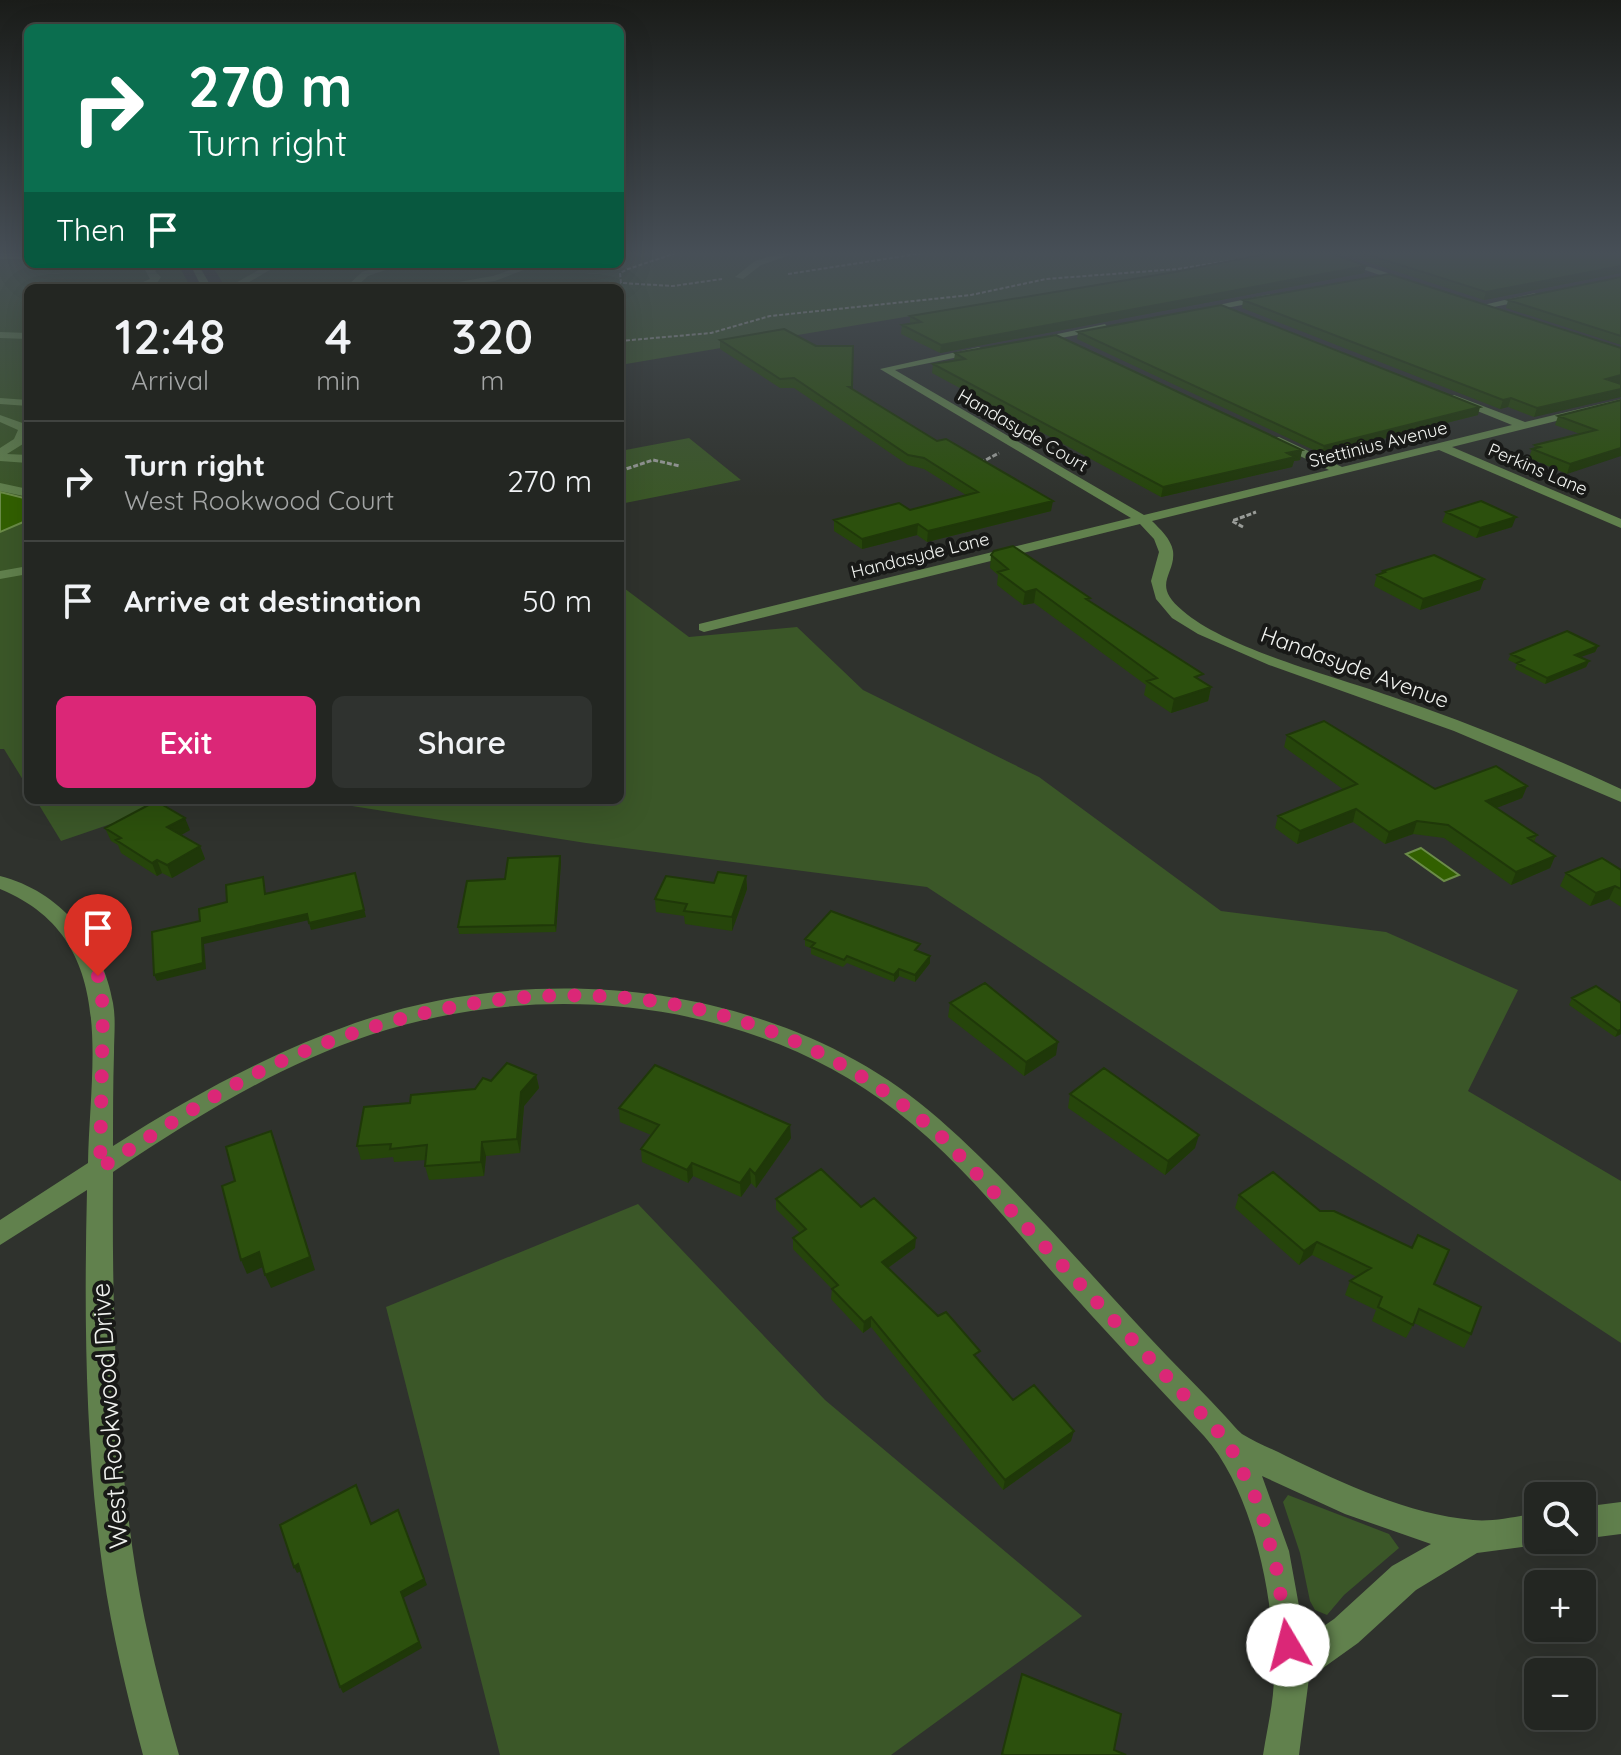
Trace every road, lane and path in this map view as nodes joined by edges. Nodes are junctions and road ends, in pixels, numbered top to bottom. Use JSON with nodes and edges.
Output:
{"nodes":[{"id":1,"x":711,"y":333,"type":"edge"},
{"id":2,"x":1071,"y":333,"type":"edge"},
{"id":3,"x":0,"y":335,"type":"edge"},
{"id":4,"x":24,"y":336,"type":"edge"},
{"id":5,"x":1054,"y":336,"type":"junction"},
{"id":6,"x":624,"y":341,"type":"edge"},
{"id":7,"x":1024,"y":342,"type":"edge"},
{"id":8,"x":993,"y":348,"type":"edge"},
{"id":9,"x":1078,"y":348,"type":"edge"},
{"id":10,"x":1443,"y":394,"type":"edge"},
{"id":11,"x":0,"y":401,"type":"edge"},
{"id":12,"x":1621,"y":402,"type":"edge"},
{"id":13,"x":24,"y":403,"type":"edge"},
{"id":14,"x":0,"y":418,"type":"edge"},
{"id":15,"x":1525,"y":426,"type":"junction"},
{"id":16,"x":24,"y":428,"type":"edge"},
{"id":17,"x":24,"y":430,"type":"edge"},
{"id":18,"x":1263,"y":434,"type":"edge"},
{"id":19,"x":1441,"y":447,"type":"junction"},
{"id":20,"x":1007,"y":452,"type":"dead end"},
{"id":21,"x":0,"y":455,"type":"edge"},
{"id":22,"x":24,"y":458,"type":"edge"},
{"id":23,"x":977,"y":463,"type":"edge"},
{"id":24,"x":680,"y":466,"type":"dead end"},
{"id":25,"x":624,"y":470,"type":"edge"},
{"id":26,"x":1341,"y":471,"type":"junction"},
{"id":27,"x":0,"y":487,"type":"edge"},
{"id":28,"x":24,"y":492,"type":"edge"},
{"id":29,"x":1145,"y":521,"type":"junction"},
{"id":30,"x":1621,"y":524,"type":"edge"},
{"id":31,"x":24,"y":571,"type":"edge"},
{"id":32,"x":0,"y":575,"type":"edge"},
{"id":33,"x":704,"y":627,"type":"dead end"},
{"id":34,"x":1621,"y":796,"type":"edge"},
{"id":35,"x":0,"y":882,"type":"edge"},
{"id":36,"x":100,"y":1168,"type":"junction"},
{"id":37,"x":0,"y":1234,"type":"edge"},
{"id":38,"x":1228,"y":1442,"type":"junction"},
{"id":39,"x":1621,"y":1518,"type":"edge"},
{"id":40,"x":1596,"y":1521,"type":"edge"},
{"id":41,"x":1524,"y":1531,"type":"edge"},
{"id":42,"x":1473,"y":1537,"type":"junction"},
{"id":43,"x":1291,"y":1670,"type":"junction"},
{"id":44,"x":161,"y":1755,"type":"edge"},
{"id":45,"x":1281,"y":1755,"type":"edge"}],
"edges":[{"from":1,"to":6,"type":"path"},
{"from":2,"to":5,"type":"street"},
{"from":3,"to":4,"type":"street"},
{"from":5,"to":7,"type":"street"},
{"from":5,"to":9,"type":"street"},
{"from":8,"to":29,"type":"street","name":"Handasyde Court"},
{"from":10,"to":15,"type":"street"},
{"from":11,"to":13,"type":"street"},
{"from":12,"to":15,"type":"street","name":"Stettinius Avenue"},
{"from":14,"to":16,"type":"street"},
{"from":15,"to":19,"type":"street","name":"Stettinius Avenue"},
{"from":17,"to":21,"type":"street"},
{"from":18,"to":26,"type":"street"},
{"from":19,"to":26,"type":"street","name":"Stettinius Avenue"},
{"from":19,"to":30,"type":"street","name":"Perkins Lane"},
{"from":20,"to":23,"type":"path"},
{"from":21,"to":22,"type":"street"},
{"from":24,"to":25,"type":"path"},
{"from":26,"to":29,"type":"street","name":"Stettinius Avenue"},
{"from":27,"to":28,"type":"street"},
{"from":29,"to":33,"type":"street","name":"Handasyde Lane"},
{"from":29,"to":34,"type":"street","name":"Handasyde Avenue"},
{"from":31,"to":32,"type":"street"},
{"from":35,"to":36,"type":"street","name":"West Rookwood Drive"},
{"from":36,"to":37,"type":"street"},
{"from":36,"to":38,"type":"street"},
{"from":36,"to":44,"type":"street","name":"West Rookwood Drive"},
{"from":38,"to":42,"type":"street"},
{"from":38,"to":43,"type":"street"},
{"from":39,"to":40,"type":"street"},
{"from":41,"to":42,"type":"street"},
{"from":42,"to":43,"type":"street"},
{"from":43,"to":45,"type":"street"}]}
